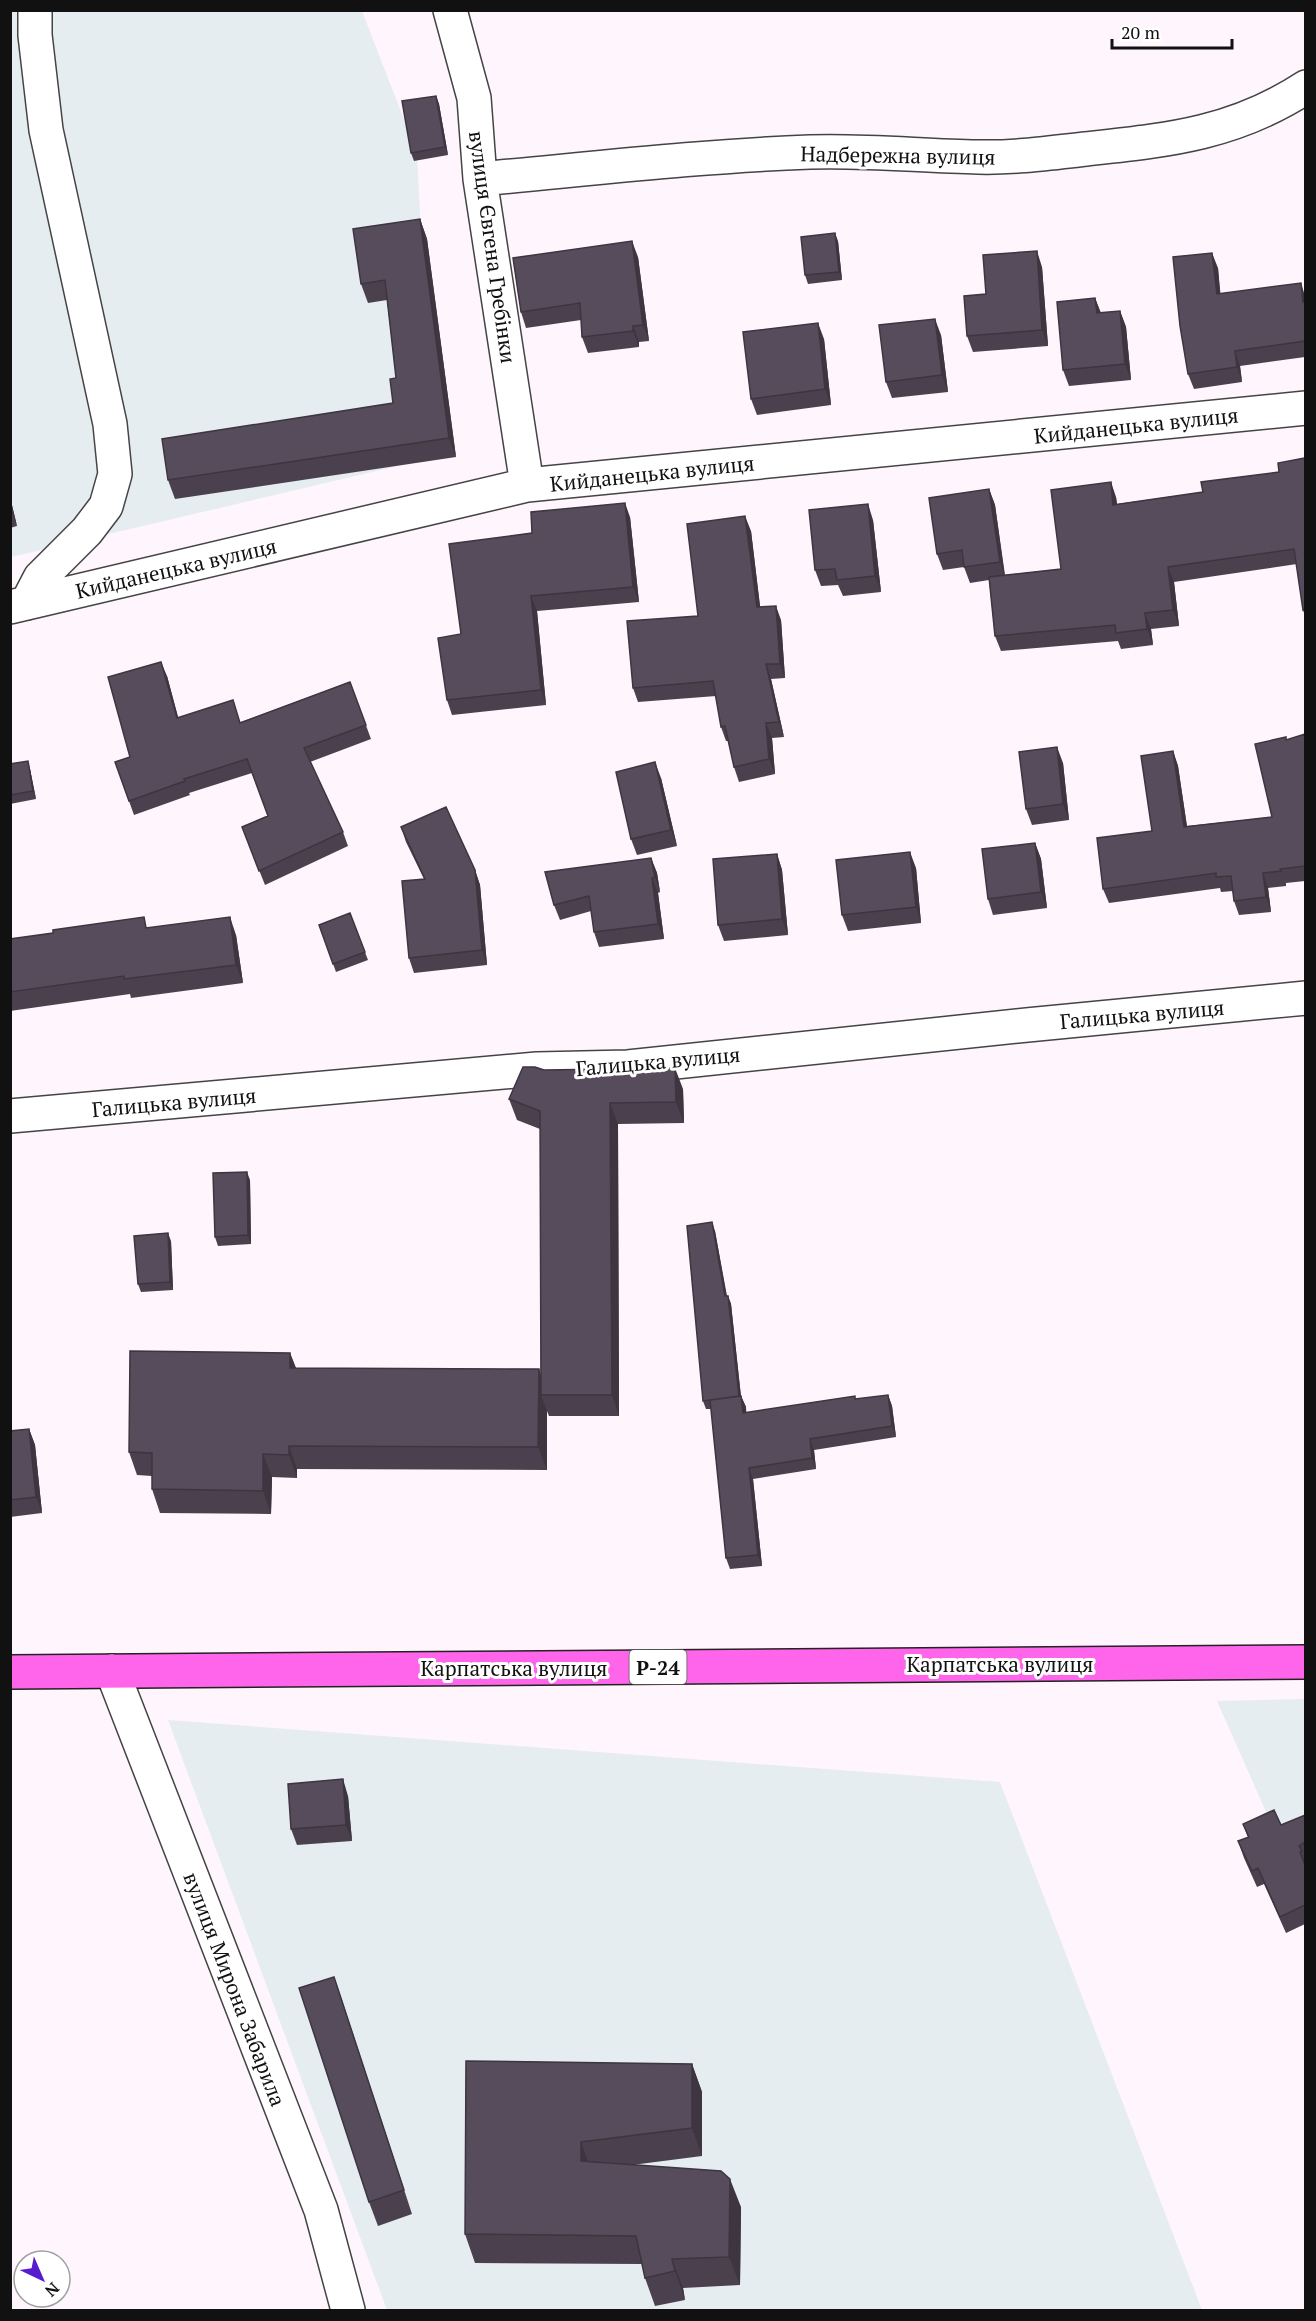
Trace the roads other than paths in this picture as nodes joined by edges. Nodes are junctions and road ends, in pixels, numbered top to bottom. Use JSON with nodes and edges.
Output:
{"nodes":[{"id":1,"x":35,"y":10,"type":"edge"},
{"id":2,"x":450,"y":10,"type":"edge"},
{"id":3,"x":1305,"y":87,"type":"edge"},
{"id":4,"x":480,"y":179,"type":"junction"},
{"id":5,"x":1305,"y":408,"type":"edge"},
{"id":6,"x":527,"y":485,"type":"junction"},
{"id":7,"x":19,"y":605,"type":"edge"},
{"id":8,"x":1305,"y":998,"type":"edge"},
{"id":9,"x":10,"y":1116,"type":"edge"},
{"id":10,"x":1305,"y":1662,"type":"edge"},
{"id":11,"x":112,"y":1671,"type":"junction"},
{"id":12,"x":10,"y":1672,"type":"edge"},
{"id":13,"x":348,"y":2310,"type":"edge"}],
"edges":[{"from":1,"to":7,"type":"street"},
{"from":2,"to":4,"type":"street","name":"вулиця Євгена Гребінки"},
{"from":3,"to":4,"type":"street","name":"Надбережна вулиця"},
{"from":4,"to":6,"type":"street","name":"вулиця Євгена Гребінки"},
{"from":5,"to":6,"type":"street","name":"Кийданецька вулиця"},
{"from":6,"to":7,"type":"street","name":"Кийданецька вулиця"},
{"from":8,"to":9,"type":"street","name":"Галицька вулиця"},
{"from":10,"to":11,"type":"main road","name":"Карпатська вулиця","number":"Р-24"},
{"from":11,"to":12,"type":"main road","name":"Карпатська вулиця","number":"Р-24"},
{"from":11,"to":13,"type":"street","name":"вулиця Мирона Забарила"}]}
